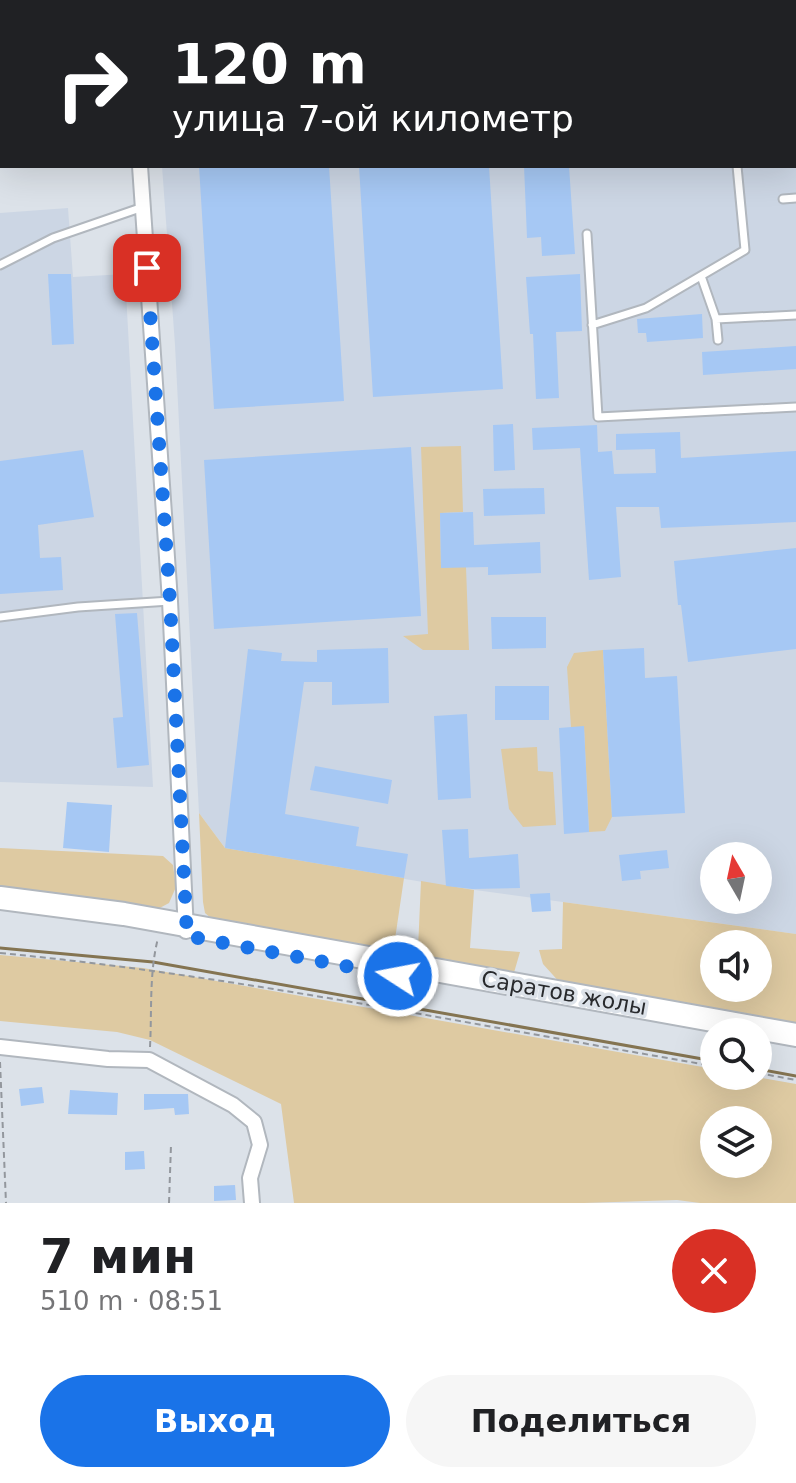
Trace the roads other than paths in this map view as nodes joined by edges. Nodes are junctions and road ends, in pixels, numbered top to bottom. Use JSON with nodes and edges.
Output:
{"nodes":[{"id":1,"x":140,"y":168,"type":"edge"},
{"id":2,"x":737,"y":168,"type":"edge"},
{"id":3,"x":796,"y":198,"type":"edge"},
{"id":4,"x":783,"y":199,"type":"dead end"},
{"id":5,"x":143,"y":207,"type":"junction"},
{"id":6,"x":587,"y":234,"type":"dead end"},
{"id":7,"x":0,"y":265,"type":"edge"},
{"id":8,"x":701,"y":276,"type":"junction"},
{"id":9,"x":796,"y":315,"type":"edge"},
{"id":10,"x":716,"y":319,"type":"junction"},
{"id":11,"x":592,"y":325,"type":"junction"},
{"id":12,"x":718,"y":340,"type":"dead end"},
{"id":13,"x":796,"y":407,"type":"edge"},
{"id":14,"x":170,"y":601,"type":"junction"},
{"id":15,"x":0,"y":617,"type":"edge"},
{"id":16,"x":0,"y":898,"type":"edge"},
{"id":17,"x":0,"y":909,"type":"edge"},
{"id":18,"x":186,"y":930,"type":"junction"},
{"id":19,"x":400,"y":970,"type":"junction"},
{"id":20,"x":700,"y":1029,"type":"edge"},
{"id":21,"x":796,"y":1035,"type":"edge"},
{"id":22,"x":772,"y":1043,"type":"edge"},
{"id":23,"x":0,"y":1047,"type":"edge"},
{"id":24,"x":796,"y":1047,"type":"edge"},
{"id":25,"x":252,"y":1203,"type":"edge"}],
"edges":[{"from":1,"to":5,"type":"street"},
{"from":2,"to":8,"type":"lane"},
{"from":3,"to":4,"type":"lane"},
{"from":5,"to":7,"type":"lane"},
{"from":5,"to":14,"type":"street"},
{"from":6,"to":11,"type":"lane"},
{"from":8,"to":10,"type":"lane"},
{"from":8,"to":11,"type":"lane"},
{"from":9,"to":10,"type":"lane"},
{"from":10,"to":12,"type":"lane"},
{"from":11,"to":13,"type":"lane"},
{"from":14,"to":15,"type":"lane"},
{"from":14,"to":18,"type":"street"},
{"from":16,"to":18,"type":"main road","name":"Саратов жолы"},
{"from":17,"to":18,"type":"main road","name":"Саратов жолы"},
{"from":18,"to":19,"type":"main road","name":"Саратов жолы"},
{"from":19,"to":20,"type":"main road","name":"Саратов жолы"},
{"from":19,"to":21,"type":"main road","name":"Саратов жолы"},
{"from":22,"to":24,"type":"main road"},
{"from":23,"to":25,"type":"street"}]}
